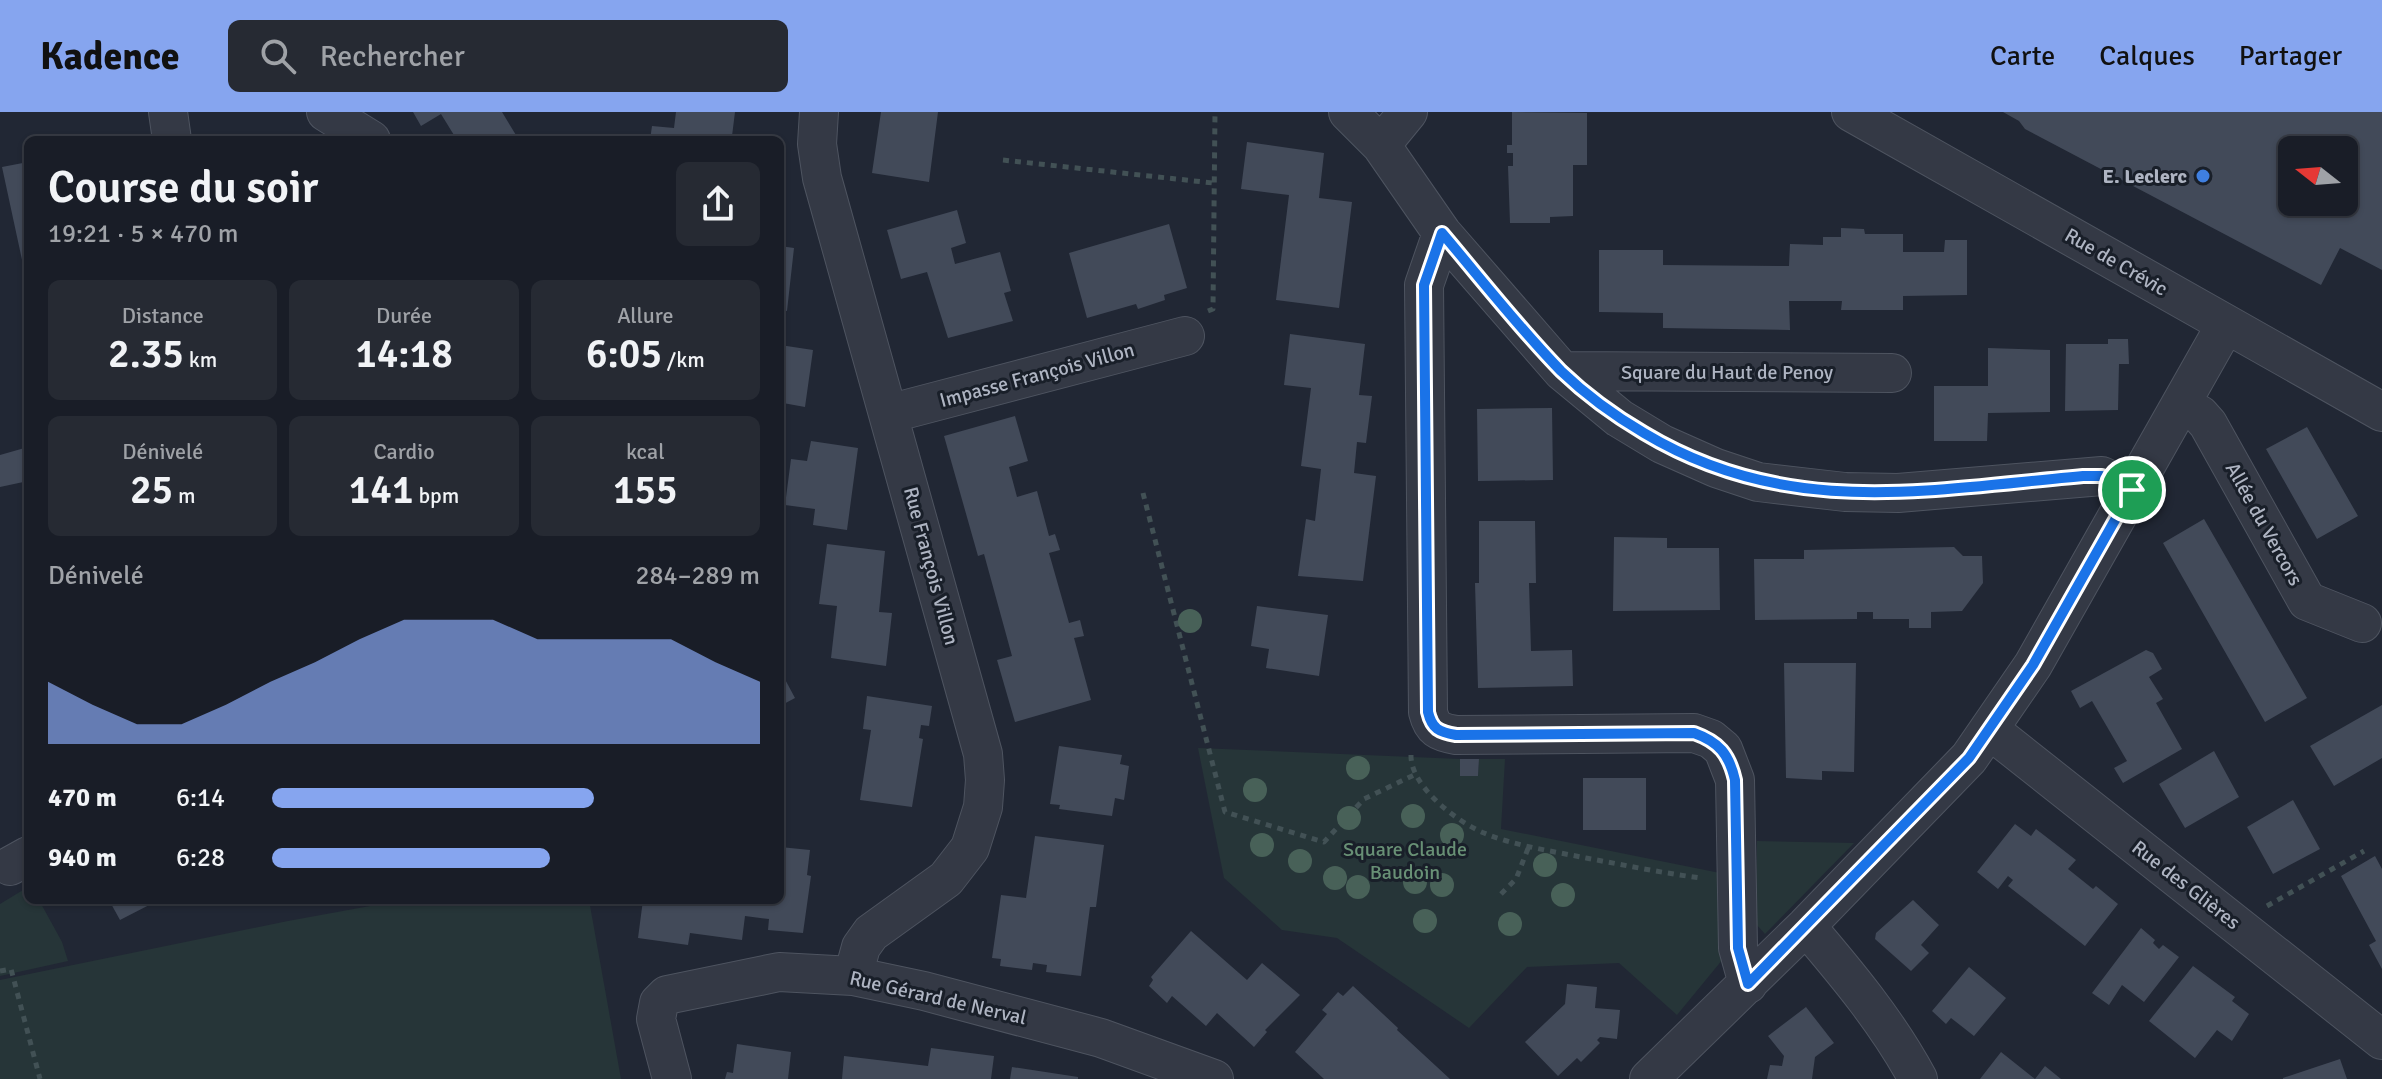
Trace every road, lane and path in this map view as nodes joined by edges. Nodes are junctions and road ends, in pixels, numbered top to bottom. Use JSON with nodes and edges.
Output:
{"nodes":[{"id":1,"x":168,"y":112,"type":"edge"},
{"id":2,"x":326,"y":112,"type":"edge"},
{"id":3,"x":819,"y":112,"type":"edge"},
{"id":4,"x":1215,"y":112,"type":"edge"},
{"id":5,"x":1348,"y":112,"type":"edge"},
{"id":6,"x":1408,"y":112,"type":"edge"},
{"id":7,"x":1851,"y":112,"type":"edge"},
{"id":8,"x":171,"y":136,"type":"edge"},
{"id":9,"x":365,"y":136,"type":"edge"},
{"id":10,"x":1381,"y":145,"type":"junction"},
{"id":11,"x":1003,"y":160,"type":"dead end"},
{"id":12,"x":1213,"y":183,"type":"junction"},
{"id":13,"x":1442,"y":233,"type":"junction"},
{"id":14,"x":2226,"y":324,"type":"junction"},
{"id":15,"x":1183,"y":336,"type":"joint"},
{"id":16,"x":1562,"y":371,"type":"junction"},
{"id":17,"x":1892,"y":373,"type":"dead end"},
{"id":18,"x":2181,"y":404,"type":"junction"},
{"id":19,"x":2382,"y":412,"type":"edge"},
{"id":20,"x":888,"y":414,"type":"junction"},
{"id":21,"x":2132,"y":490,"type":"junction"},
{"id":22,"x":1143,"y":493,"type":"dead end"},
{"id":23,"x":2362,"y":623,"type":"dead end"},
{"id":24,"x":1990,"y":730,"type":"junction"},
{"id":25,"x":1411,"y":763,"type":"dead end"},
{"id":26,"x":1416,"y":774,"type":"junction"},
{"id":27,"x":1529,"y":846,"type":"junction"},
{"id":28,"x":2364,"y":851,"type":"dead end"},
{"id":29,"x":1737,"y":883,"type":"junction"},
{"id":30,"x":1501,"y":894,"type":"dead end"},
{"id":31,"x":1806,"y":926,"type":"junction"},
{"id":32,"x":2244,"y":931,"type":"junction"},
{"id":33,"x":0,"y":971,"type":"edge"},
{"id":34,"x":853,"y":976,"type":"junction"},
{"id":35,"x":1748,"y":984,"type":"junction"},
{"id":36,"x":2382,"y":1040,"type":"edge"},
{"id":37,"x":40,"y":1079,"type":"edge"},
{"id":38,"x":672,"y":1079,"type":"edge"},
{"id":39,"x":1214,"y":1079,"type":"edge"},
{"id":40,"x":1649,"y":1079,"type":"edge"},
{"id":41,"x":1918,"y":1079,"type":"edge"}],
"edges":[{"from":1,"to":8,"type":"street"},
{"from":2,"to":9,"type":"street"},
{"from":3,"to":20,"type":"street","name":"Rue François Villon"},
{"from":4,"to":12,"type":"path"},
{"from":5,"to":10,"type":"street"},
{"from":6,"to":10,"type":"street"},
{"from":7,"to":14,"type":"street","name":"Rue de Crévic"},
{"from":10,"to":13,"type":"street"},
{"from":11,"to":12,"type":"path"},
{"from":12,"to":15,"type":"path"},
{"from":13,"to":16,"type":"street"},
{"from":13,"to":29,"type":"street"},
{"from":14,"to":18,"type":"street"},
{"from":14,"to":19,"type":"street","name":"Rue de Crévic"},
{"from":15,"to":20,"type":"street","name":"Impasse François Villon"},
{"from":16,"to":17,"type":"street","name":"Square du Haut de Penoy"},
{"from":16,"to":21,"type":"street"},
{"from":18,"to":21,"type":"street"},
{"from":18,"to":23,"type":"street","name":"Allée du Vercors"},
{"from":20,"to":34,"type":"street","name":"Rue François Villon"},
{"from":21,"to":24,"type":"street"},
{"from":22,"to":26,"type":"path"},
{"from":24,"to":31,"type":"street"},
{"from":24,"to":32,"type":"street","name":"Rue des Glières"},
{"from":25,"to":26,"type":"path"},
{"from":26,"to":27,"type":"path"},
{"from":27,"to":29,"type":"path"},
{"from":27,"to":30,"type":"path"},
{"from":28,"to":32,"type":"path"},
{"from":29,"to":35,"type":"street"},
{"from":31,"to":35,"type":"street"},
{"from":31,"to":41,"type":"street"},
{"from":32,"to":36,"type":"street","name":"Rue des Glières"},
{"from":33,"to":37,"type":"path"},
{"from":34,"to":38,"type":"street","name":"Rue Gérard de Nerval"},
{"from":34,"to":39,"type":"street","name":"Rue Gérard de Nerval"},
{"from":35,"to":40,"type":"street"}]}
